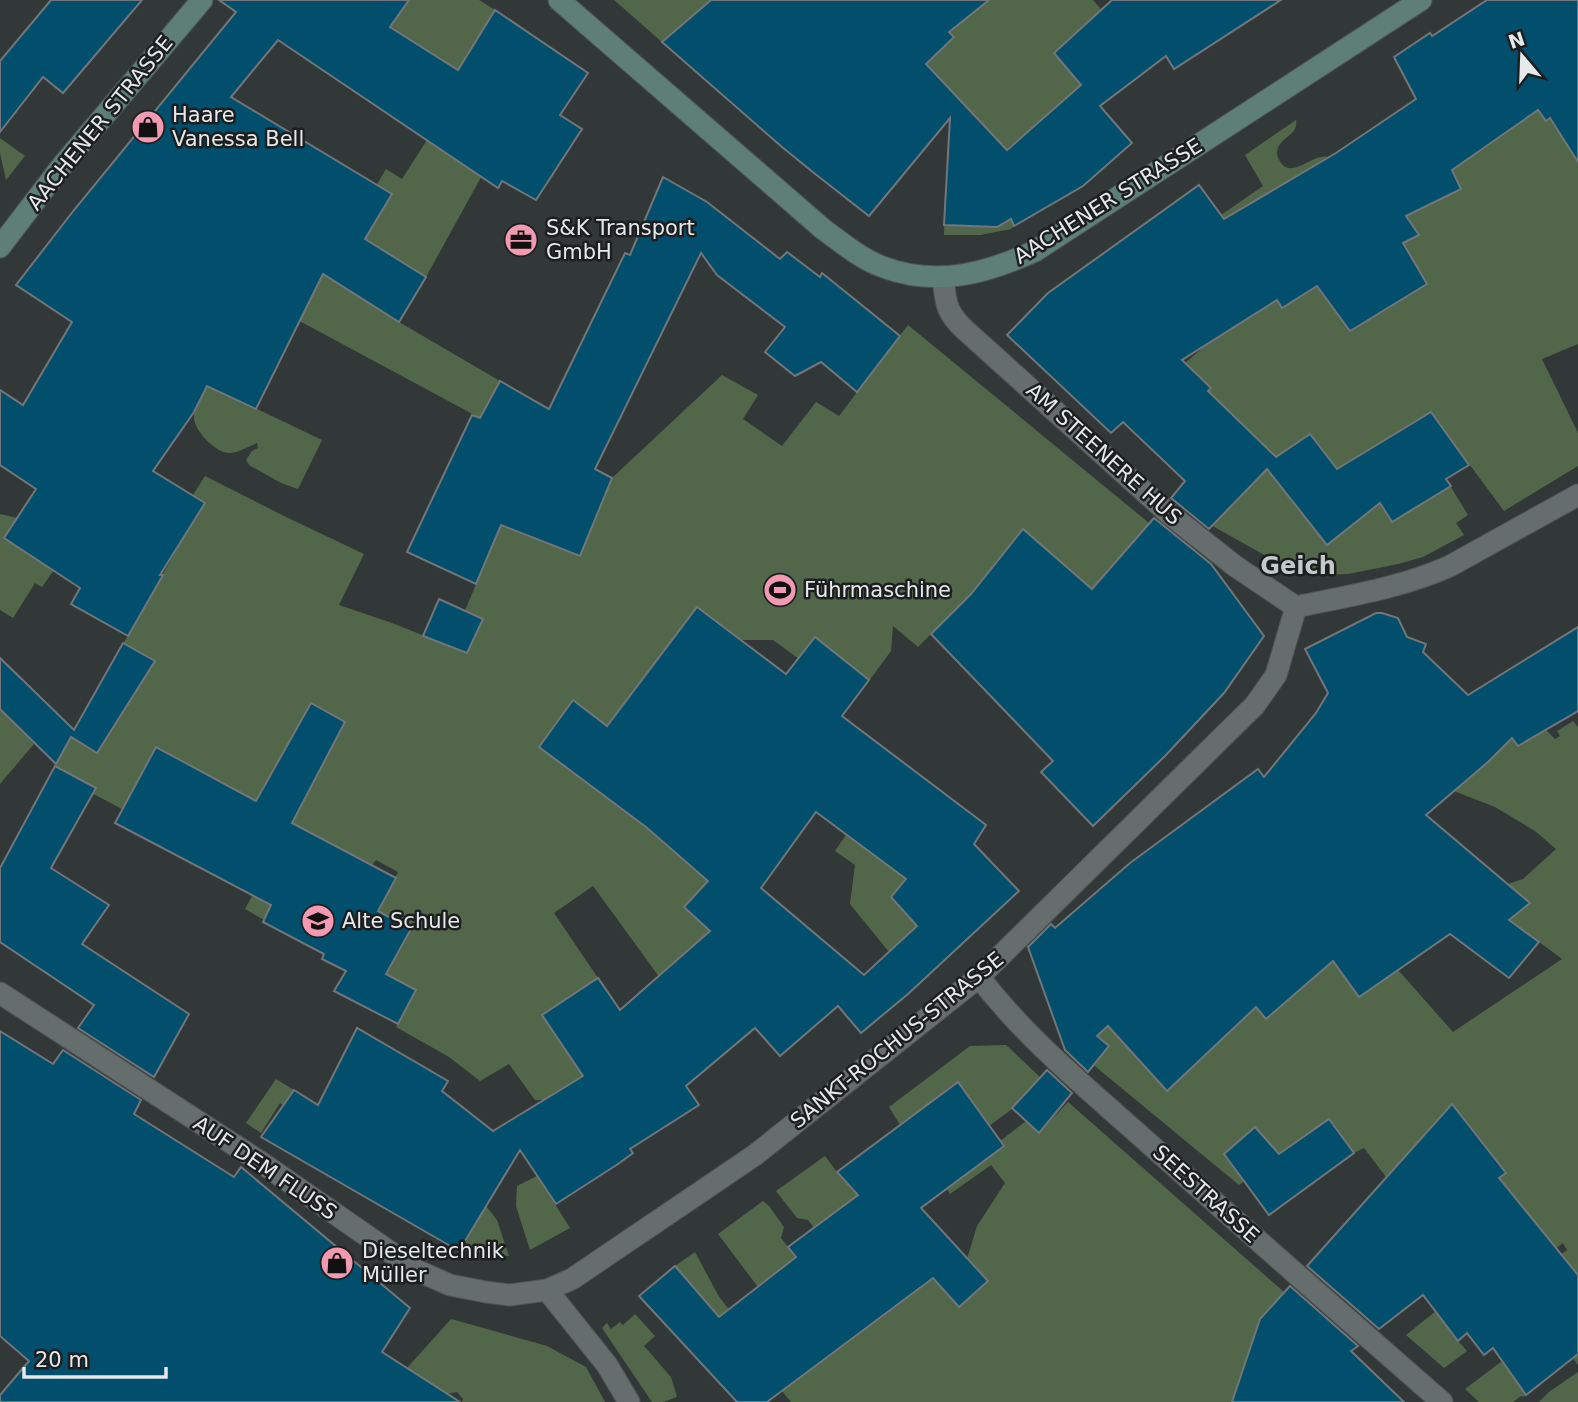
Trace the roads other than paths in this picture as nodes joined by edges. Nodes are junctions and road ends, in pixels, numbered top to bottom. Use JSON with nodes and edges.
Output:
{"nodes":[{"id":1,"x":202,"y":0,"type":"edge"},
{"id":2,"x":559,"y":0,"type":"edge"},
{"id":3,"x":1422,"y":0,"type":"edge"},
{"id":4,"x":0,"y":247,"type":"edge"},
{"id":5,"x":943,"y":278,"type":"junction"},
{"id":6,"x":1578,"y":495,"type":"edge"},
{"id":7,"x":1296,"y":607,"type":"junction"},
{"id":8,"x":979,"y":976,"type":"junction"},
{"id":9,"x":0,"y":993,"type":"edge"},
{"id":10,"x":547,"y":1290,"type":"junction"},
{"id":11,"x":629,"y":1402,"type":"edge"},
{"id":12,"x":1442,"y":1402,"type":"edge"}],
"edges":[{"from":1,"to":4,"type":"street","name":"AACHENER STRASSE"},
{"from":2,"to":5,"type":"street","name":"AACHENER STRASSE"},
{"from":3,"to":5,"type":"street","name":"AACHENER STRASSE"},
{"from":5,"to":7,"type":"street","name":"AM STEENERE HUS"},
{"from":6,"to":7,"type":"street"},
{"from":7,"to":8,"type":"street","name":"SANKT-ROCHUS-STRASSE"},
{"from":8,"to":10,"type":"street","name":"SANKT-ROCHUS-STRASSE"},
{"from":8,"to":12,"type":"street","name":"SEESTRASSE"},
{"from":9,"to":10,"type":"street","name":"AUF DEM FLUSS"},
{"from":10,"to":11,"type":"street"}]}
